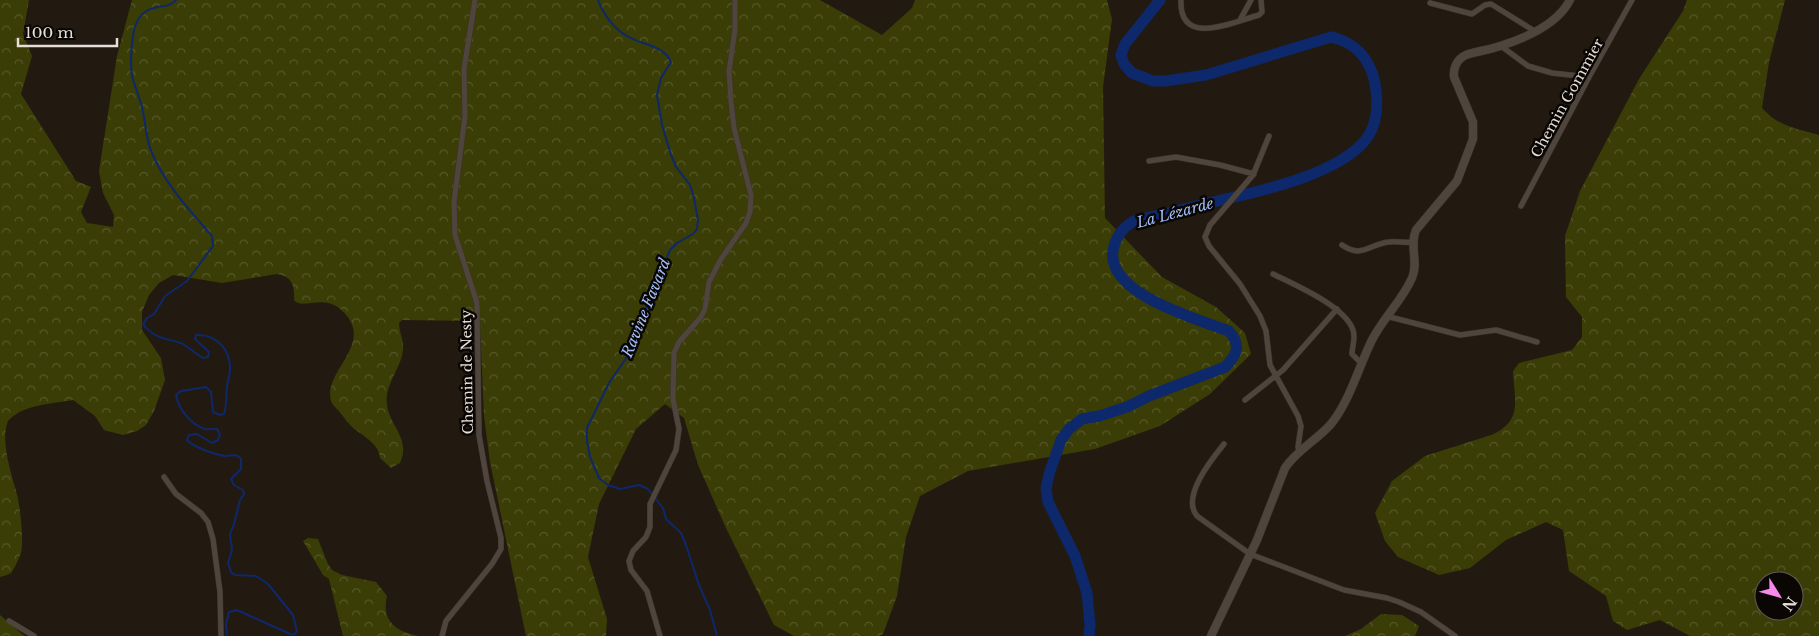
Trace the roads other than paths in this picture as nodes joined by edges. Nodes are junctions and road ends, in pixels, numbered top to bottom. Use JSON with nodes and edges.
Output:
{"nodes":[{"id":1,"x":475,"y":0,"type":"edge"},
{"id":2,"x":735,"y":0,"type":"edge"},
{"id":3,"x":1181,"y":0,"type":"edge"},
{"id":4,"x":1250,"y":0,"type":"edge"},
{"id":5,"x":1261,"y":0,"type":"edge"},
{"id":6,"x":1570,"y":0,"type":"edge"},
{"id":7,"x":1632,"y":0,"type":"edge"},
{"id":8,"x":1430,"y":3,"type":"dead end"},
{"id":9,"x":1240,"y":20,"type":"junction"},
{"id":10,"x":1536,"y":32,"type":"junction"},
{"id":11,"x":1501,"y":46,"type":"junction"},
{"id":12,"x":1589,"y":77,"type":"junction"},
{"id":13,"x":1269,"y":136,"type":"dead end"},
{"id":14,"x":1149,"y":161,"type":"dead end"},
{"id":15,"x":1254,"y":174,"type":"junction"},
{"id":16,"x":1521,"y":206,"type":"dead end"},
{"id":17,"x":1413,"y":242,"type":"junction"},
{"id":18,"x":1342,"y":245,"type":"dead end"},
{"id":19,"x":1273,"y":274,"type":"dead end"},
{"id":20,"x":1337,"y":309,"type":"junction"},
{"id":21,"x":1386,"y":316,"type":"junction"},
{"id":22,"x":1537,"y":342,"type":"dead end"},
{"id":23,"x":1362,"y":364,"type":"junction"},
{"id":24,"x":1276,"y":377,"type":"junction"},
{"id":25,"x":1246,"y":400,"type":"dead end"},
{"id":26,"x":1224,"y":444,"type":"dead end"},
{"id":27,"x":1299,"y":452,"type":"junction"},
{"id":28,"x":164,"y":477,"type":"dead end"},
{"id":29,"x":1250,"y":554,"type":"junction"},
{"id":30,"x":9,"y":621,"type":"dead end"},
{"id":31,"x":34,"y":636,"type":"edge"},
{"id":32,"x":221,"y":636,"type":"edge"},
{"id":33,"x":442,"y":636,"type":"edge"},
{"id":34,"x":660,"y":636,"type":"edge"},
{"id":35,"x":1211,"y":636,"type":"edge"},
{"id":36,"x":1455,"y":636,"type":"edge"}],
"edges":[{"from":1,"to":33,"type":"street","name":"Chemin de Nesty"},
{"from":2,"to":34,"type":"street"},
{"from":3,"to":9,"type":"street"},
{"from":4,"to":9,"type":"street"},
{"from":5,"to":9,"type":"street"},
{"from":6,"to":10,"type":"main road"},
{"from":7,"to":12,"type":"street","name":"Chemin Gommier"},
{"from":8,"to":10,"type":"street"},
{"from":10,"to":11,"type":"main road"},
{"from":11,"to":12,"type":"street"},
{"from":11,"to":17,"type":"main road"},
{"from":12,"to":16,"type":"street","name":"Chemin Gommier"},
{"from":13,"to":15,"type":"street"},
{"from":14,"to":15,"type":"street"},
{"from":15,"to":24,"type":"street"},
{"from":17,"to":18,"type":"street"},
{"from":17,"to":21,"type":"main road"},
{"from":19,"to":20,"type":"street"},
{"from":20,"to":23,"type":"street"},
{"from":20,"to":24,"type":"street"},
{"from":21,"to":22,"type":"street"},
{"from":21,"to":23,"type":"main road"},
{"from":23,"to":27,"type":"main road"},
{"from":24,"to":25,"type":"street"},
{"from":24,"to":27,"type":"street"},
{"from":26,"to":29,"type":"street"},
{"from":27,"to":29,"type":"main road"},
{"from":28,"to":32,"type":"street"},
{"from":29,"to":35,"type":"main road"},
{"from":29,"to":36,"type":"street"},
{"from":30,"to":31,"type":"street"}]}
